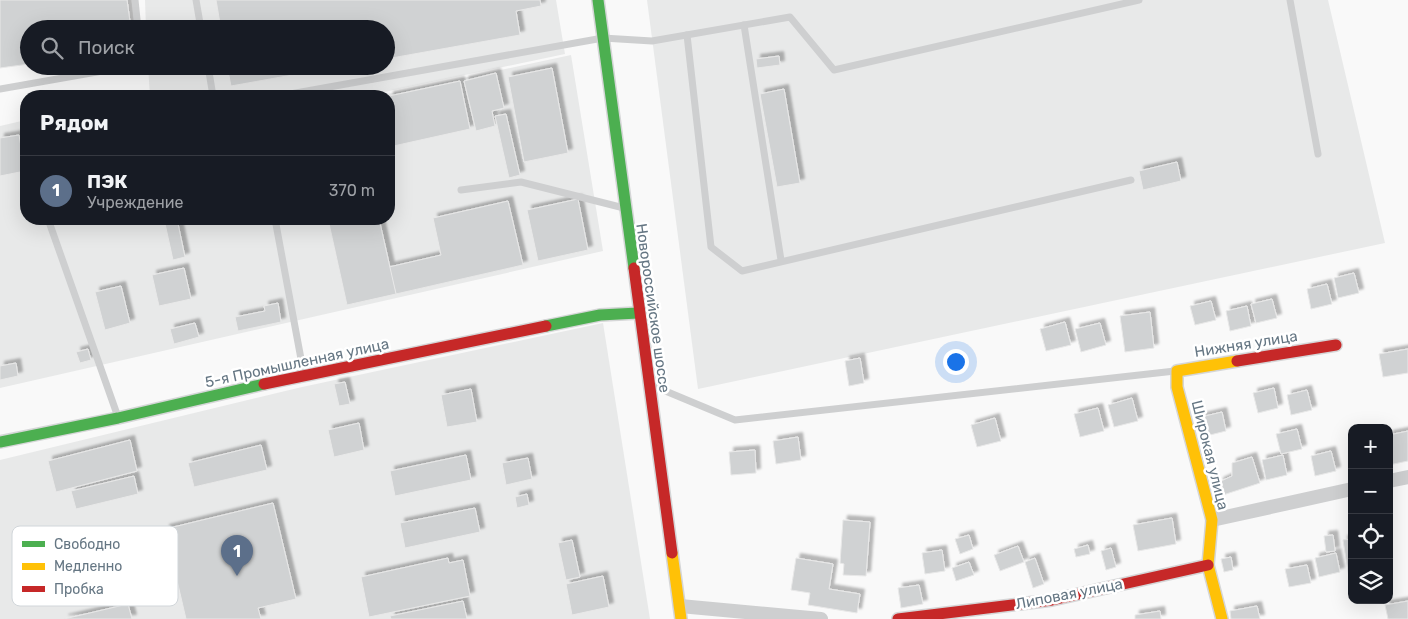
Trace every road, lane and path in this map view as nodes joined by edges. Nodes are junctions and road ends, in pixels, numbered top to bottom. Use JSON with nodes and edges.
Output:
{"nodes":[{"id":1,"x":135,"y":0,"type":"edge"},
{"id":2,"x":196,"y":0,"type":"edge"},
{"id":3,"x":598,"y":0,"type":"edge"},
{"id":4,"x":1139,"y":0,"type":"edge"},
{"id":5,"x":1290,"y":0,"type":"edge"},
{"id":6,"x":137,"y":20,"type":"edge"},
{"id":7,"x":199,"y":20,"type":"edge"},
{"id":8,"x":744,"y":25,"type":"junction"},
{"id":9,"x":687,"y":35,"type":"junction"},
{"id":10,"x":602,"y":38,"type":"junction"},
{"id":11,"x":80,"y":75,"type":"edge"},
{"id":12,"x":210,"y":75,"type":"edge"},
{"id":13,"x":0,"y":89,"type":"edge"},
{"id":14,"x":212,"y":90,"type":"edge"},
{"id":15,"x":312,"y":90,"type":"edge"},
{"id":16,"x":1318,"y":154,"type":"dead end"},
{"id":17,"x":1131,"y":180,"type":"dead end"},
{"id":18,"x":461,"y":190,"type":"dead end"},
{"id":19,"x":624,"y":208,"type":"junction"},
{"id":20,"x":50,"y":225,"type":"edge"},
{"id":21,"x":276,"y":225,"type":"edge"},
{"id":22,"x":781,"y":260,"type":"junction"},
{"id":23,"x":638,"y":313,"type":"junction"},
{"id":24,"x":1336,"y":345,"type":"dead end"},
{"id":25,"x":1177,"y":371,"type":"junction"},
{"id":26,"x":304,"y":375,"type":"junction"},
{"id":27,"x":648,"y":384,"type":"junction"},
{"id":28,"x":1177,"y":387,"type":"joint"},
{"id":29,"x":118,"y":418,"type":"junction"},
{"id":30,"x":0,"y":442,"type":"edge"},
{"id":31,"x":1408,"y":477,"type":"edge"},
{"id":32,"x":1393,"y":480,"type":"edge"},
{"id":33,"x":1348,"y":490,"type":"edge"},
{"id":34,"x":1212,"y":520,"type":"junction"},
{"id":35,"x":1208,"y":565,"type":"junction"},
{"id":36,"x":680,"y":613,"type":"edge"},
{"id":37,"x":821,"y":619,"type":"edge"},
{"id":38,"x":898,"y":619,"type":"edge"},
{"id":39,"x":1222,"y":619,"type":"edge"}],
"edges":[{"from":1,"to":6,"type":"lane"},
{"from":2,"to":7,"type":"lane"},
{"from":3,"to":10,"type":"street","name":"Новороссийское шоссе"},
{"from":4,"to":8,"type":"lane"},
{"from":5,"to":16,"type":"lane"},
{"from":8,"to":9,"type":"lane"},
{"from":8,"to":22,"type":"lane"},
{"from":9,"to":10,"type":"lane"},
{"from":9,"to":22,"type":"lane"},
{"from":10,"to":15,"type":"lane"},
{"from":10,"to":19,"type":"street","name":"Новороссийское шоссе"},
{"from":11,"to":13,"type":"lane"},
{"from":12,"to":14,"type":"lane"},
{"from":17,"to":22,"type":"lane"},
{"from":18,"to":19,"type":"lane"},
{"from":19,"to":23,"type":"street","name":"Новороссийское шоссе"},
{"from":20,"to":29,"type":"lane"},
{"from":21,"to":26,"type":"lane"},
{"from":23,"to":26,"type":"street","name":"5-я Промышленная улица"},
{"from":23,"to":27,"type":"street","name":"Новороссийское шоссе"},
{"from":24,"to":25,"type":"street","name":"Нижняя улица"},
{"from":25,"to":27,"type":"lane"},
{"from":25,"to":28,"type":"street","name":"Нижняя улица"},
{"from":26,"to":29,"type":"street","name":"5-я Промышленная улица"},
{"from":27,"to":36,"type":"street","name":"Новороссийское шоссе"},
{"from":28,"to":34,"type":"street","name":"Широкая улица"},
{"from":29,"to":30,"type":"street","name":"5-я Промышленная улица"},
{"from":31,"to":32,"type":"street"},
{"from":33,"to":34,"type":"street"},
{"from":34,"to":35,"type":"street","name":"Широкая улица"},
{"from":35,"to":38,"type":"street","name":"Липовая улица"},
{"from":35,"to":39,"type":"street","name":"Широкая улица"},
{"from":36,"to":37,"type":"street"}]}
